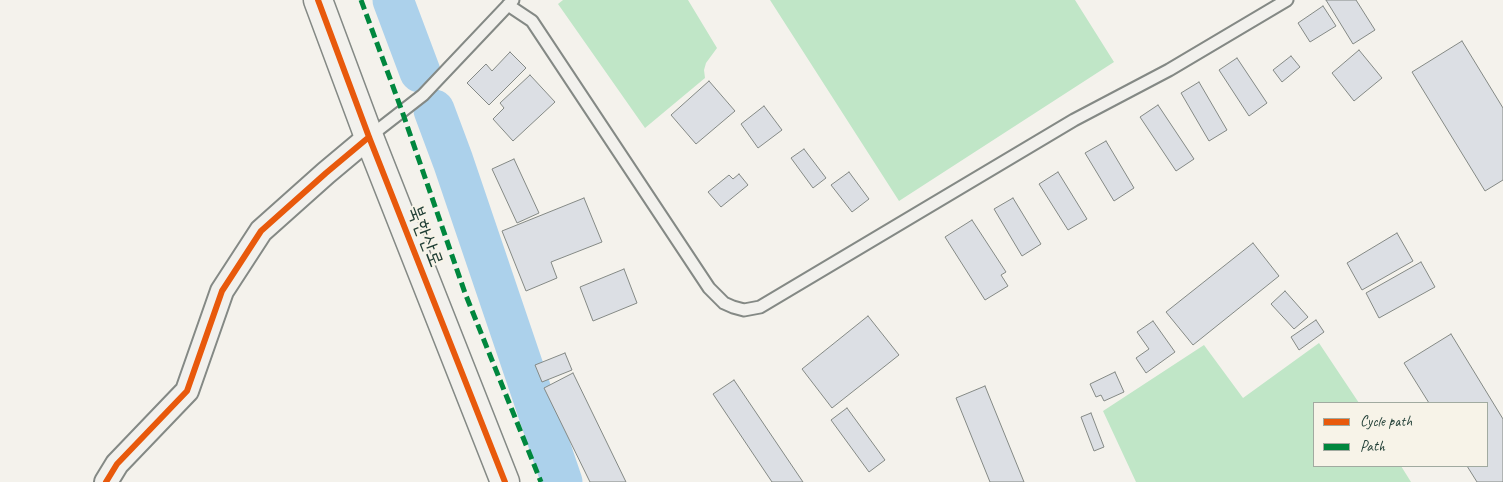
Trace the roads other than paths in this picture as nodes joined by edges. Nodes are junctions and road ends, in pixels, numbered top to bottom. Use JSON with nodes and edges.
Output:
{"nodes":[{"id":1,"x":318,"y":0,"type":"edge"},
{"id":2,"x":1287,"y":0,"type":"edge"},
{"id":3,"x":511,"y":2,"type":"edge"},
{"id":4,"x":369,"y":137,"type":"junction"},
{"id":5,"x":106,"y":482,"type":"edge"},
{"id":6,"x":505,"y":482,"type":"edge"}],
"edges":[{"from":1,"to":4,"type":"street","name":"북한산로"},
{"from":2,"to":3,"type":"lane"},
{"from":3,"to":4,"type":"lane"},
{"from":4,"to":5,"type":"street"},
{"from":4,"to":6,"type":"street","name":"북한산로"}]}
